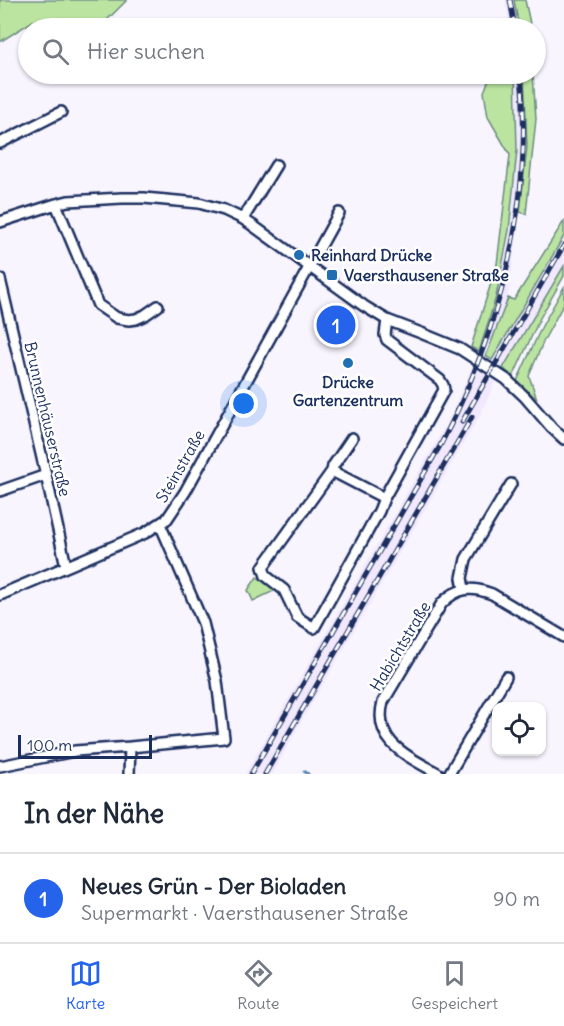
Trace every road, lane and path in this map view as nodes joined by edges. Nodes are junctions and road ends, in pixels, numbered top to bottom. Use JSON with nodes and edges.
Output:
{"nodes":[{"id":1,"x":61,"y":112,"type":"dead end"},
{"id":2,"x":0,"y":143,"type":"edge"},
{"id":3,"x":276,"y":165,"type":"dead end"},
{"id":4,"x":56,"y":204,"type":"junction"},
{"id":5,"x":339,"y":213,"type":"dead end"},
{"id":6,"x":243,"y":219,"type":"junction"},
{"id":7,"x":0,"y":222,"type":"edge"},
{"id":8,"x":308,"y":267,"type":"junction"},
{"id":9,"x":0,"y":279,"type":"edge"},
{"id":10,"x":158,"y":306,"type":"dead end"},
{"id":11,"x":4,"y":315,"type":"edge"},
{"id":12,"x":387,"y":320,"type":"junction"},
{"id":13,"x":352,"y":438,"type":"dead end"},
{"id":14,"x":564,"y":439,"type":"edge"},
{"id":15,"x":332,"y":471,"type":"junction"},
{"id":16,"x":46,"y":475,"type":"junction"},
{"id":17,"x":511,"y":484,"type":"dead end"},
{"id":18,"x":0,"y":491,"type":"edge"},
{"id":19,"x":384,"y":498,"type":"junction"},
{"id":20,"x":160,"y":524,"type":"junction"},
{"id":21,"x":66,"y":566,"type":"junction"},
{"id":22,"x":464,"y":589,"type":"junction"},
{"id":23,"x":0,"y":595,"type":"edge"},
{"id":24,"x":564,"y":637,"type":"edge"},
{"id":25,"x":506,"y":677,"type":"dead end"},
{"id":26,"x":130,"y":747,"type":"junction"},
{"id":27,"x":0,"y":766,"type":"edge"},
{"id":28,"x":129,"y":774,"type":"edge"},
{"id":29,"x":439,"y":774,"type":"edge"},
{"id":30,"x":449,"y":774,"type":"edge"}],
"edges":[{"from":1,"to":2,"type":"street"},
{"from":3,"to":6,"type":"street"},
{"from":4,"to":6,"type":"street"},
{"from":4,"to":7,"type":"street"},
{"from":4,"to":10,"type":"street"},
{"from":5,"to":8,"type":"street"},
{"from":6,"to":8,"type":"street"},
{"from":8,"to":12,"type":"street"},
{"from":8,"to":20,"type":"street","name":"Steinstraße"},
{"from":9,"to":11,"type":"street","name":"Brunnenhäuserstraße"},
{"from":11,"to":16,"type":"street","name":"Brunnenhäuserstraße"},
{"from":12,"to":14,"type":"street"},
{"from":12,"to":19,"type":"street"},
{"from":13,"to":15,"type":"street"},
{"from":15,"to":19,"type":"street"},
{"from":15,"to":19,"type":"street"},
{"from":16,"to":18,"type":"street"},
{"from":16,"to":21,"type":"street","name":"Brunnenhäuserstraße"},
{"from":17,"to":22,"type":"street"},
{"from":20,"to":21,"type":"street","name":"Steinstraße"},
{"from":20,"to":26,"type":"street"},
{"from":21,"to":23,"type":"street","name":"Steinstraße"},
{"from":22,"to":24,"type":"street"},
{"from":22,"to":29,"type":"street","name":"Habichtstraße"},
{"from":25,"to":30,"type":"street"},
{"from":26,"to":27,"type":"street"},
{"from":26,"to":28,"type":"street"}]}
